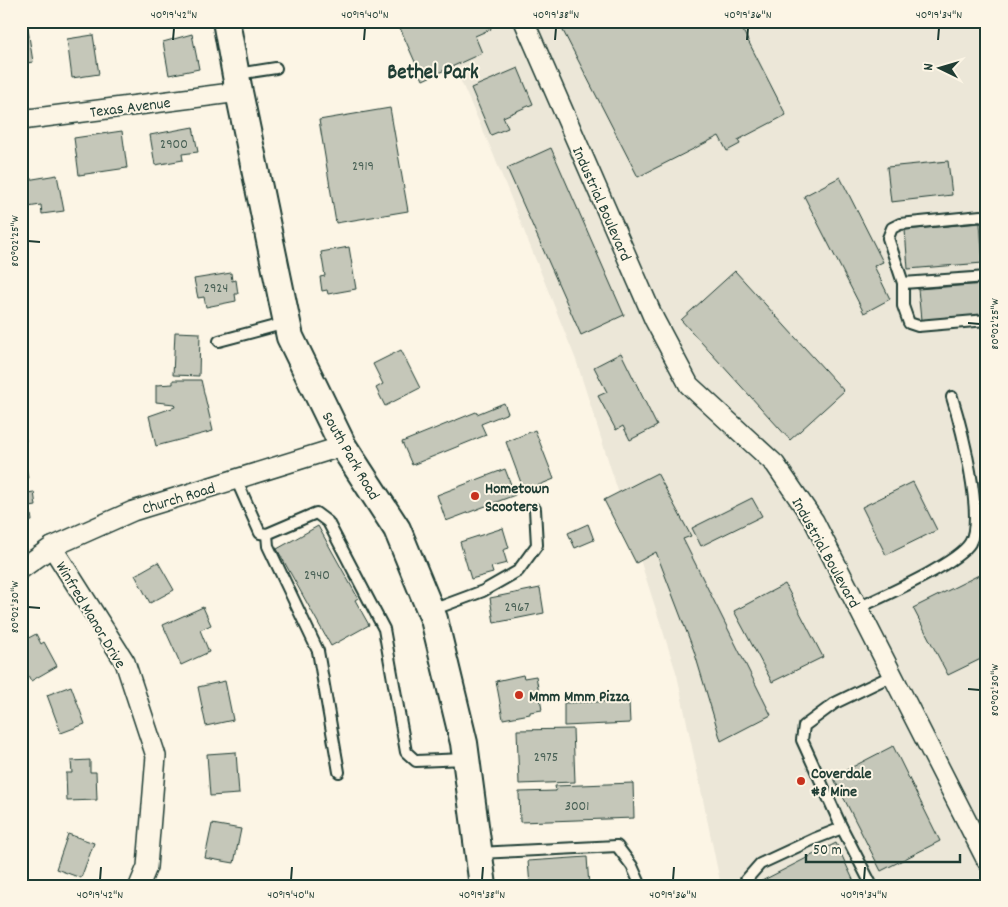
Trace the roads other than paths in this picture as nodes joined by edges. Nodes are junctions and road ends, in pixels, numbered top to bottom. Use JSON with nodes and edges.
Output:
{"nodes":[{"id":1,"x":226,"y":21,"type":"edge"},
{"id":2,"x":524,"y":21,"type":"edge"},
{"id":3,"x":276,"y":68,"type":"dead end"},
{"id":4,"x":238,"y":83,"type":"junction"},
{"id":5,"x":21,"y":120,"type":"edge"},
{"id":6,"x":987,"y":219,"type":"edge"},
{"id":7,"x":987,"y":277,"type":"edge"},
{"id":8,"x":903,"y":283,"type":"junction"},
{"id":9,"x":987,"y":320,"type":"edge"},
{"id":10,"x":287,"y":322,"type":"junction"},
{"id":11,"x":219,"y":341,"type":"dead end"},
{"id":12,"x":952,"y":397,"type":"dead end"},
{"id":13,"x":344,"y":446,"type":"junction"},
{"id":14,"x":236,"y":479,"type":"junction"},
{"id":15,"x":535,"y":509,"type":"dead end"},
{"id":16,"x":266,"y":534,"type":"junction"},
{"id":17,"x":52,"y":547,"type":"junction"},
{"id":18,"x":21,"y":569,"type":"edge"},
{"id":19,"x":858,"y":608,"type":"junction"},
{"id":20,"x":431,"y":611,"type":"junction"},
{"id":21,"x":892,"y":675,"type":"junction"},
{"id":22,"x":466,"y":759,"type":"junction"},
{"id":23,"x":339,"y":772,"type":"dead end"},
{"id":24,"x":842,"y":828,"type":"junction"},
{"id":25,"x":479,"y":853,"type":"junction"},
{"id":26,"x":987,"y":861,"type":"edge"},
{"id":27,"x":139,"y":886,"type":"edge"},
{"id":28,"x":483,"y":886,"type":"edge"},
{"id":29,"x":640,"y":886,"type":"edge"},
{"id":30,"x":745,"y":886,"type":"edge"},
{"id":31,"x":872,"y":886,"type":"edge"}],
"edges":[{"from":1,"to":4,"type":"main road","name":"South Park Road"},
{"from":2,"to":19,"type":"street","name":"Industrial Boulevard"},
{"from":3,"to":4,"type":"lane"},
{"from":4,"to":5,"type":"street","name":"Texas Avenue"},
{"from":4,"to":10,"type":"main road","name":"South Park Road"},
{"from":6,"to":8,"type":"lane"},
{"from":7,"to":8,"type":"lane"},
{"from":8,"to":9,"type":"lane"},
{"from":10,"to":11,"type":"lane"},
{"from":10,"to":13,"type":"main road","name":"South Park Road"},
{"from":12,"to":19,"type":"lane"},
{"from":13,"to":14,"type":"street","name":"Church Road"},
{"from":13,"to":20,"type":"main road","name":"South Park Road"},
{"from":14,"to":16,"type":"lane"},
{"from":14,"to":17,"type":"street","name":"Church Road"},
{"from":15,"to":20,"type":"lane"},
{"from":16,"to":22,"type":"lane"},
{"from":16,"to":23,"type":"lane"},
{"from":17,"to":18,"type":"street","name":"Church Road"},
{"from":17,"to":27,"type":"street","name":"Winfred Manor Drive"},
{"from":19,"to":21,"type":"street","name":"Industrial Boulevard"},
{"from":20,"to":22,"type":"main road","name":"South Park Road"},
{"from":21,"to":24,"type":"lane"},
{"from":21,"to":26,"type":"street","name":"Industrial Boulevard"},
{"from":22,"to":25,"type":"main road","name":"South Park Road"},
{"from":24,"to":30,"type":"lane"},
{"from":24,"to":31,"type":"lane"},
{"from":25,"to":28,"type":"main road","name":"South Park Road"},
{"from":25,"to":29,"type":"lane"}]}
